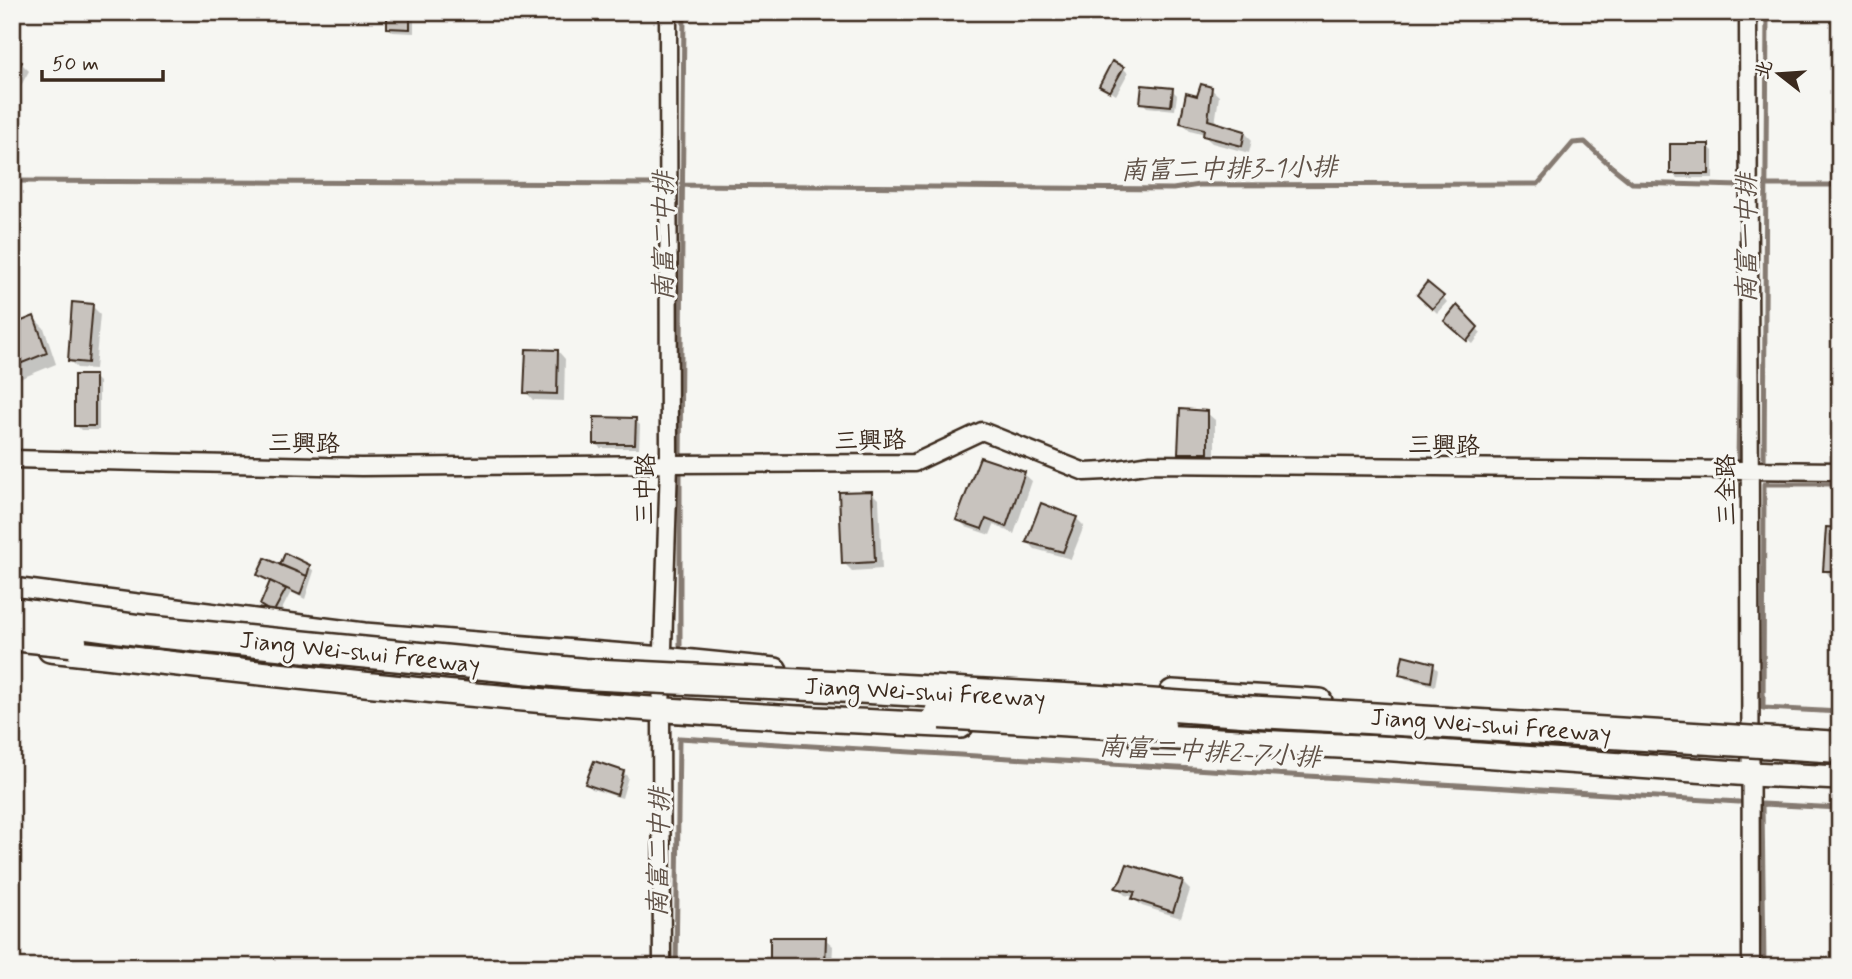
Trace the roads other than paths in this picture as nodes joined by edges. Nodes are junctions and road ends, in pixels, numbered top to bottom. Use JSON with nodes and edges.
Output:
{"nodes":[{"id":1,"x":668,"y":12,"type":"edge"},
{"id":2,"x":1748,"y":12,"type":"edge"},
{"id":3,"x":12,"y":459,"type":"edge"},
{"id":4,"x":669,"y":464,"type":"junction"},
{"id":5,"x":1749,"y":471,"type":"junction"},
{"id":6,"x":1840,"y":471,"type":"edge"},
{"id":7,"x":12,"y":590,"type":"edge"},
{"id":8,"x":12,"y":613,"type":"edge"},
{"id":9,"x":12,"y":635,"type":"edge"},
{"id":10,"x":12,"y":646,"type":"edge"},
{"id":11,"x":663,"y":659,"type":"junction"},
{"id":12,"x":661,"y":710,"type":"junction"},
{"id":13,"x":1752,"y":731,"type":"junction"},
{"id":14,"x":1840,"y":736,"type":"edge"},
{"id":15,"x":1840,"y":747,"type":"edge"},
{"id":16,"x":1840,"y":766,"type":"edge"},
{"id":17,"x":1751,"y":774,"type":"junction"},
{"id":18,"x":1840,"y":778,"type":"edge"},
{"id":19,"x":662,"y":967,"type":"edge"},
{"id":20,"x":1751,"y":967,"type":"edge"}],
"edges":[{"from":1,"to":4,"type":"street","name":"三中路"},
{"from":2,"to":5,"type":"street","name":"三全路"},
{"from":3,"to":4,"type":"street","name":"三興路"},
{"from":4,"to":5,"type":"street","name":"三興路"},
{"from":4,"to":11,"type":"street","name":"三中路"},
{"from":5,"to":6,"type":"street","name":"三興路"},
{"from":5,"to":13,"type":"street","name":"三全路"},
{"from":7,"to":11,"type":"main road"},
{"from":8,"to":15,"type":"highway","name":"Jiang Wei-shui Freeway","bridge":true},
{"from":9,"to":16,"type":"highway","name":"Jiang Wei-shui Freeway","bridge":true},
{"from":10,"to":12,"type":"main road"},
{"from":11,"to":12,"type":"street","name":"三中路"},
{"from":11,"to":13,"type":"main road"},
{"from":12,"to":17,"type":"main road"},
{"from":12,"to":19,"type":"street","name":"三中路"},
{"from":13,"to":14,"type":"main road"},
{"from":13,"to":17,"type":"street","name":"三全路"},
{"from":17,"to":18,"type":"main road"},
{"from":17,"to":20,"type":"street","name":"三全路"}]}
